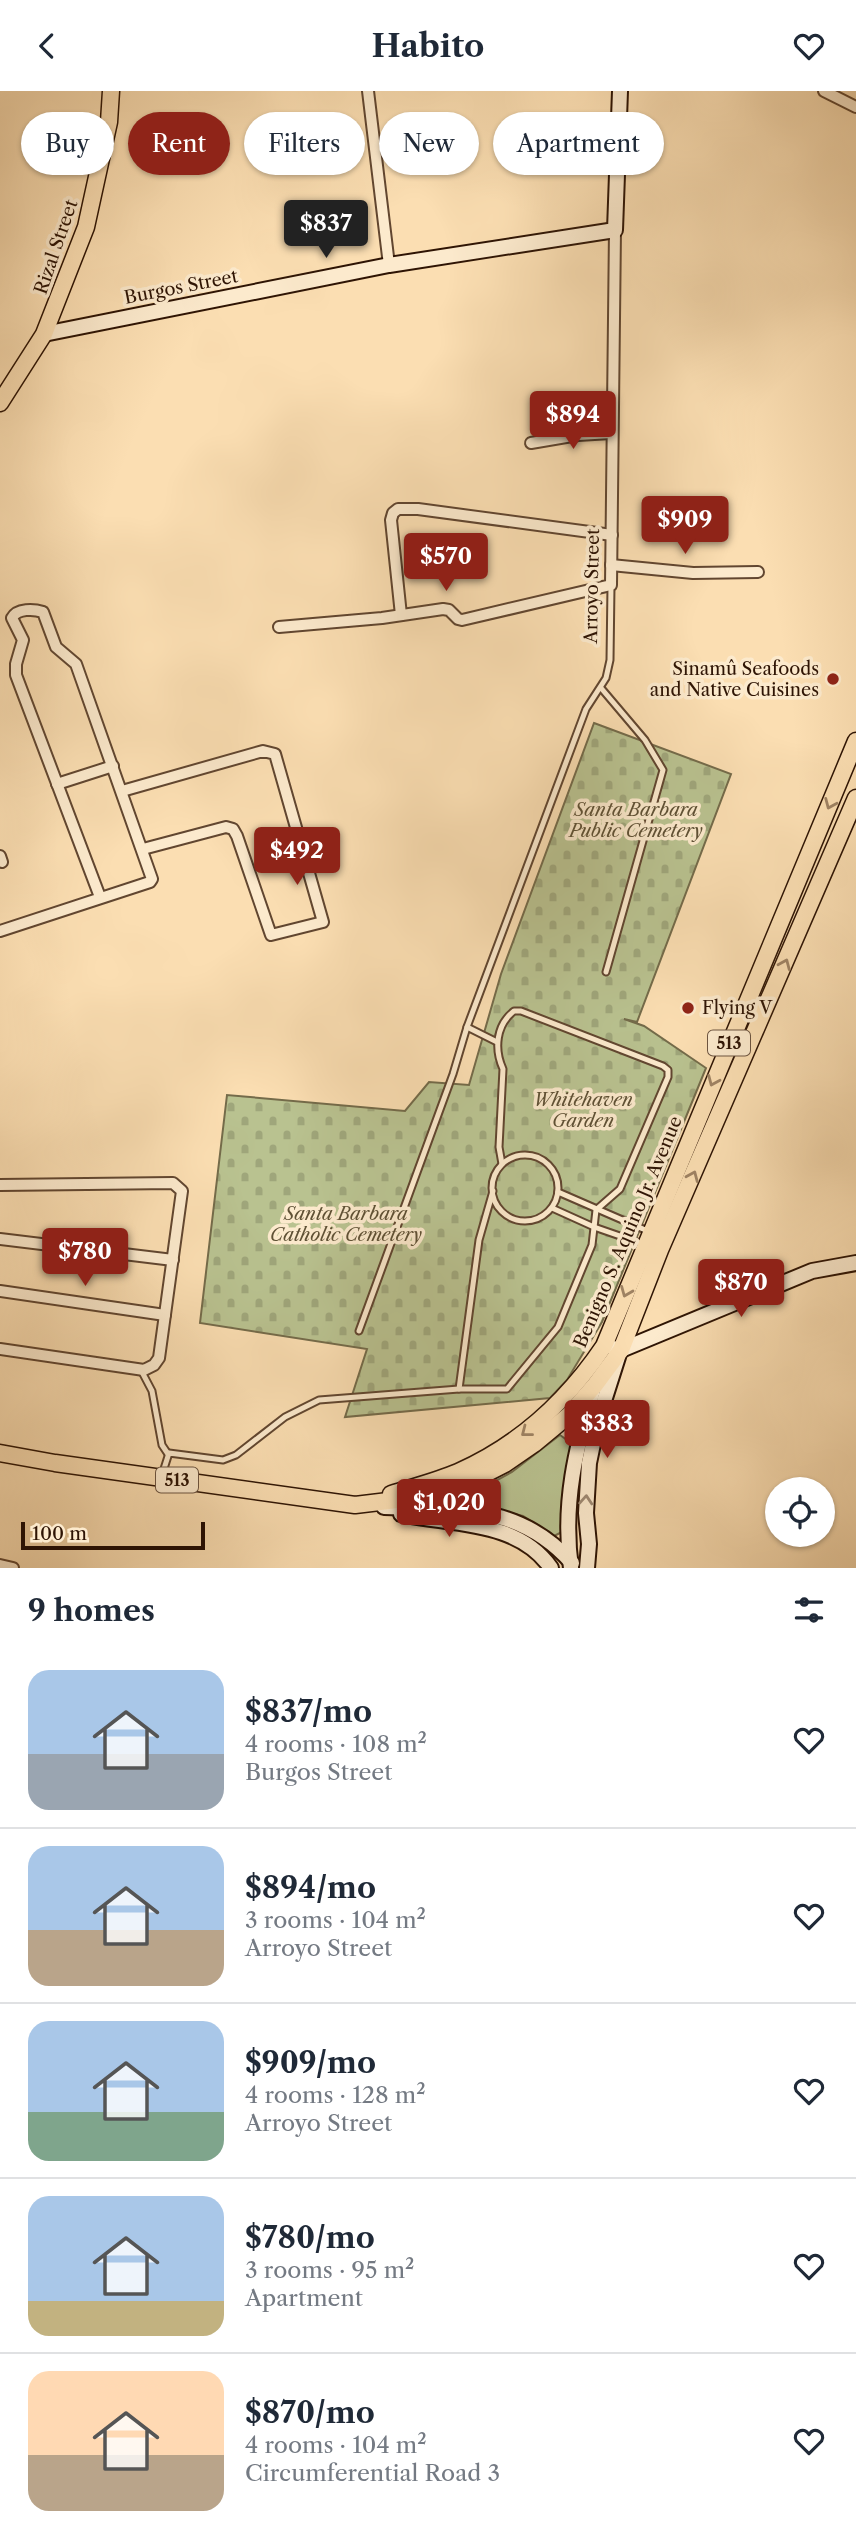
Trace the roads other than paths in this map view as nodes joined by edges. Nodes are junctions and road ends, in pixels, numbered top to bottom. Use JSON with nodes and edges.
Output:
{"nodes":[{"id":1,"x":111,"y":91,"type":"edge"},
{"id":2,"x":368,"y":91,"type":"edge"},
{"id":3,"x":620,"y":91,"type":"edge"},
{"id":4,"x":824,"y":91,"type":"edge"},
{"id":5,"x":856,"y":107,"type":"edge"},
{"id":6,"x":615,"y":230,"type":"junction"},
{"id":7,"x":389,"y":265,"type":"junction"},
{"id":8,"x":44,"y":334,"type":"junction"},
{"id":9,"x":0,"y":403,"type":"edge"},
{"id":10,"x":611,"y":433,"type":"junction"},
{"id":11,"x":531,"y":443,"type":"dead end"},
{"id":12,"x":612,"y":535,"type":"junction"},
{"id":13,"x":611,"y":565,"type":"junction"},
{"id":14,"x":758,"y":572,"type":"dead end"},
{"id":15,"x":611,"y":585,"type":"junction"},
{"id":16,"x":401,"y":615,"type":"junction"},
{"id":17,"x":279,"y":627,"type":"dead end"},
{"id":18,"x":601,"y":688,"type":"junction"},
{"id":19,"x":856,"y":741,"type":"edge"},
{"id":20,"x":113,"y":766,"type":"junction"},
{"id":21,"x":57,"y":784,"type":"junction"},
{"id":22,"x":122,"y":791,"type":"junction"},
{"id":23,"x":856,"y":798,"type":"edge"},
{"id":24,"x":143,"y":849,"type":"junction"},
{"id":25,"x":100,"y":897,"type":"junction"},
{"id":26,"x":0,"y":931,"type":"edge"},
{"id":27,"x":606,"y":972,"type":"dead end"},
{"id":28,"x":467,"y":1027,"type":"junction"},
{"id":29,"x":497,"y":1042,"type":"junction"},
{"id":30,"x":502,"y":1164,"type":"junction"},
{"id":31,"x":0,"y":1185,"type":"edge"},
{"id":32,"x":493,"y":1191,"type":"junction"},
{"id":33,"x":558,"y":1192,"type":"junction"},
{"id":34,"x":552,"y":1207,"type":"junction"},
{"id":35,"x":596,"y":1210,"type":"junction"},
{"id":36,"x":594,"y":1227,"type":"junction"},
{"id":37,"x":0,"y":1238,"type":"edge"},
{"id":38,"x":655,"y":1241,"type":"junction"},
{"id":39,"x":173,"y":1260,"type":"junction"},
{"id":40,"x":856,"y":1263,"type":"edge"},
{"id":41,"x":0,"y":1291,"type":"edge"},
{"id":42,"x":165,"y":1315,"type":"junction"},
{"id":43,"x":359,"y":1331,"type":"dead end"},
{"id":44,"x":604,"y":1346,"type":"junction"},
{"id":45,"x":0,"y":1349,"type":"edge"},
{"id":46,"x":621,"y":1350,"type":"junction"},
{"id":47,"x":140,"y":1369,"type":"junction"},
{"id":48,"x":595,"y":1385,"type":"junction"},
{"id":49,"x":459,"y":1389,"type":"junction"},
{"id":50,"x":0,"y":1453,"type":"edge"},
{"id":51,"x":168,"y":1454,"type":"junction"},
{"id":52,"x":162,"y":1478,"type":"junction"},
{"id":53,"x":355,"y":1505,"type":"junction"},
{"id":54,"x":589,"y":1544,"type":"junction"},
{"id":55,"x":0,"y":1565,"type":"edge"},
{"id":56,"x":572,"y":1566,"type":"edge"},
{"id":57,"x":13,"y":1568,"type":"edge"},
{"id":58,"x":551,"y":1568,"type":"edge"},
{"id":59,"x":587,"y":1568,"type":"edge"},
{"id":60,"x":595,"y":1568,"type":"edge"}],
"edges":[{"from":1,"to":8,"type":"main road","name":"Rizal Street"},
{"from":2,"to":7,"type":"street"},
{"from":3,"to":6,"type":"main road","name":"Arroyo Street"},
{"from":4,"to":5,"type":"street"},
{"from":6,"to":7,"type":"main road","name":"Burgos Street"},
{"from":6,"to":10,"type":"street","name":"Arroyo Street"},
{"from":7,"to":8,"type":"main road","name":"Burgos Street"},
{"from":8,"to":9,"type":"main road","name":"Rizal Street"},
{"from":10,"to":11,"type":"street"},
{"from":10,"to":12,"type":"street","name":"Arroyo Street"},
{"from":12,"to":13,"type":"street","name":"Arroyo Street"},
{"from":12,"to":16,"type":"street"},
{"from":13,"to":14,"type":"street"},
{"from":13,"to":15,"type":"street","name":"Arroyo Street"},
{"from":15,"to":16,"type":"street"},
{"from":15,"to":18,"type":"lane","name":"Arroyo Street"},
{"from":16,"to":17,"type":"street"},
{"from":18,"to":27,"type":"lane"},
{"from":18,"to":28,"type":"lane","name":"Arroyo Street"},
{"from":19,"to":38,"type":"main road","name":"Benigno S. Aquino Jr. Avenue","number":"513","one_way":true},
{"from":20,"to":21,"type":"street"},
{"from":20,"to":21,"type":"street"},
{"from":20,"to":22,"type":"street"},
{"from":21,"to":25,"type":"street"},
{"from":22,"to":24,"type":"street"},
{"from":22,"to":24,"type":"street"},
{"from":38,"to":23,"type":"main road","name":"Benigno S. Aquino Jr. Avenue","number":"513","one_way":true},
{"from":24,"to":25,"type":"street"},
{"from":25,"to":26,"type":"street"},
{"from":28,"to":29,"type":"lane"},
{"from":28,"to":43,"type":"lane","name":"Arroyo Street"},
{"from":29,"to":30,"type":"lane"},
{"from":29,"to":35,"type":"lane"},
{"from":30,"to":32,"type":"lane"},
{"from":30,"to":33,"type":"lane"},
{"from":31,"to":39,"type":"street"},
{"from":32,"to":34,"type":"lane"},
{"from":32,"to":49,"type":"lane"},
{"from":33,"to":34,"type":"lane"},
{"from":33,"to":35,"type":"lane"},
{"from":34,"to":36,"type":"lane"},
{"from":35,"to":36,"type":"lane"},
{"from":35,"to":38,"type":"lane"},
{"from":36,"to":38,"type":"lane"},
{"from":36,"to":49,"type":"lane"},
{"from":37,"to":39,"type":"street"},
{"from":38,"to":44,"type":"main road","name":"Benigno S. Aquino Jr. Avenue","number":"513","one_way":true},
{"from":38,"to":46,"type":"main road","name":"Benigno S. Aquino Jr. Avenue","number":"513"},
{"from":39,"to":42,"type":"street"},
{"from":40,"to":46,"type":"main road"},
{"from":41,"to":42,"type":"street"},
{"from":42,"to":47,"type":"street"},
{"from":44,"to":46,"type":"main road"},
{"from":44,"to":48,"type":"main road"},
{"from":44,"to":53,"type":"main road","name":"Benigno S. Aquino Jr. Avenue","number":"513","one_way":true},
{"from":45,"to":47,"type":"street"},
{"from":46,"to":48,"type":"main road","name":"Benigno S. Aquino Jr. Avenue","number":"513"},
{"from":54,"to":46,"type":"main road","one_way":true},
{"from":47,"to":51,"type":"lane"},
{"from":48,"to":53,"type":"main road","name":"Benigno S. Aquino Jr. Avenue","number":"513"},
{"from":48,"to":56,"type":"main road"},
{"from":49,"to":51,"type":"lane"},
{"from":50,"to":52,"type":"main road","number":"513"},
{"from":51,"to":52,"type":"lane"},
{"from":52,"to":53,"type":"main road","number":"513"},
{"from":53,"to":56,"type":"main road"},
{"from":53,"to":58,"type":"main road"},
{"from":54,"to":59,"type":"main road"},
{"from":54,"to":60,"type":"lane"},
{"from":55,"to":57,"type":"street"}]}
